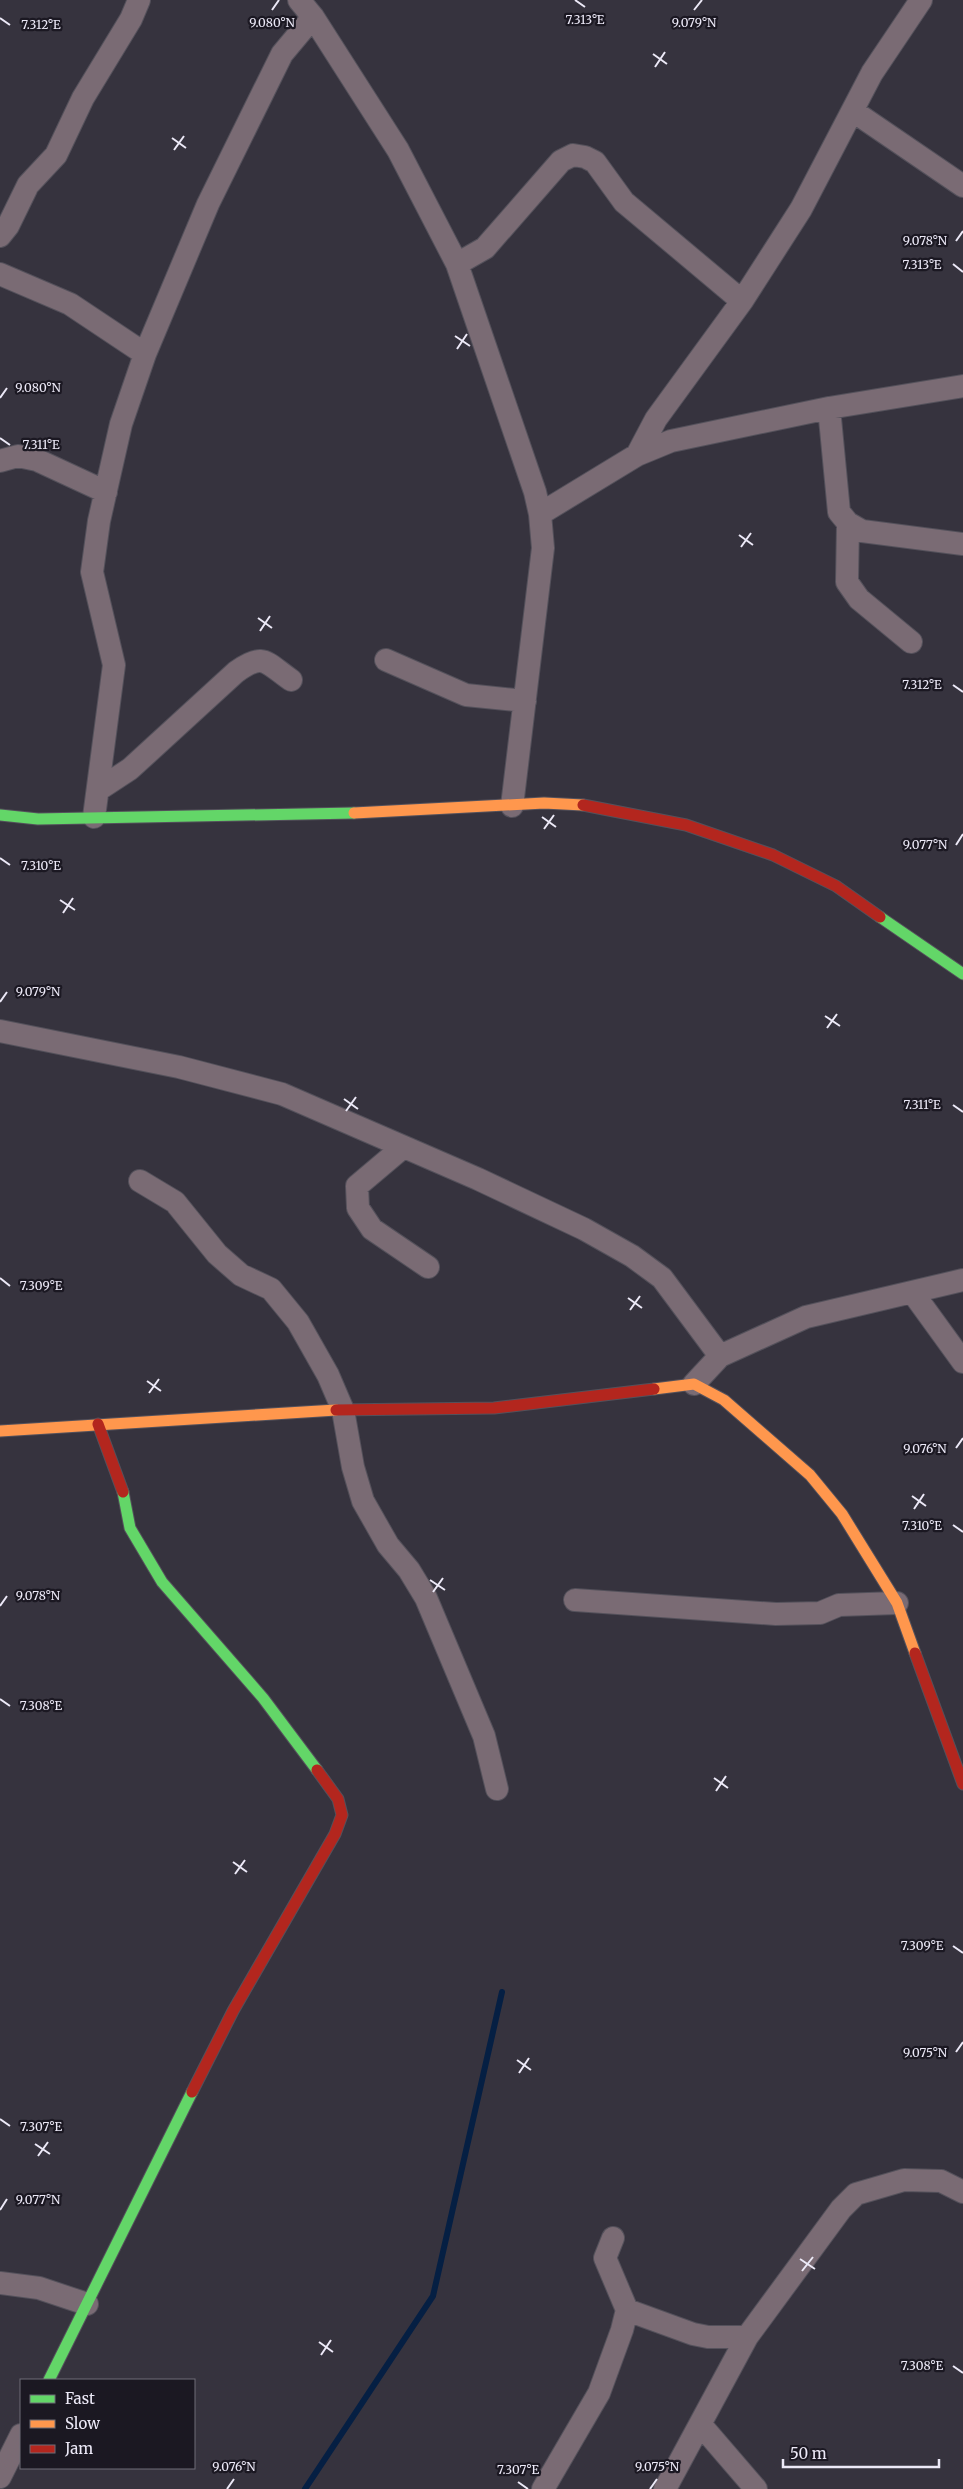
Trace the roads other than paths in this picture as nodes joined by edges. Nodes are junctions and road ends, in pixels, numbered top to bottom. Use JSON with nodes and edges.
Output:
{"nodes":[{"id":1,"x":139,"y":0,"type":"edge"},
{"id":2,"x":921,"y":0,"type":"edge"},
{"id":3,"x":306,"y":8,"type":"edge"},
{"id":4,"x":852,"y":111,"type":"junction"},
{"id":5,"x":963,"y":186,"type":"edge"},
{"id":6,"x":0,"y":236,"type":"edge"},
{"id":7,"x":457,"y":264,"type":"junction"},
{"id":8,"x":0,"y":274,"type":"edge"},
{"id":9,"x":742,"y":301,"type":"junction"},
{"id":10,"x":145,"y":354,"type":"junction"},
{"id":11,"x":963,"y":386,"type":"edge"},
{"id":12,"x":829,"y":408,"type":"junction"},
{"id":13,"x":637,"y":455,"type":"junction"},
{"id":14,"x":0,"y":461,"type":"edge"},
{"id":15,"x":106,"y":492,"type":"junction"},
{"id":16,"x":540,"y":514,"type":"junction"},
{"id":17,"x":848,"y":524,"type":"junction"},
{"id":18,"x":963,"y":544,"type":"edge"},
{"id":19,"x":911,"y":642,"type":"dead end"},
{"id":20,"x":386,"y":660,"type":"dead end"},
{"id":21,"x":291,"y":680,"type":"dead end"},
{"id":22,"x":525,"y":701,"type":"junction"},
{"id":23,"x":98,"y":790,"type":"junction"},
{"id":24,"x":512,"y":806,"type":"junction"},
{"id":25,"x":0,"y":815,"type":"edge"},
{"id":26,"x":94,"y":817,"type":"junction"},
{"id":27,"x":963,"y":974,"type":"edge"},
{"id":28,"x":0,"y":1031,"type":"edge"},
{"id":29,"x":402,"y":1148,"type":"junction"},
{"id":30,"x":140,"y":1181,"type":"dead end"},
{"id":31,"x":428,"y":1267,"type":"dead end"},
{"id":32,"x":963,"y":1280,"type":"edge"},
{"id":33,"x":913,"y":1293,"type":"junction"},
{"id":34,"x":720,"y":1356,"type":"junction"},
{"id":35,"x":963,"y":1362,"type":"edge"},
{"id":36,"x":694,"y":1384,"type":"junction"},
{"id":37,"x":343,"y":1410,"type":"junction"},
{"id":38,"x":98,"y":1424,"type":"junction"},
{"id":39,"x":0,"y":1431,"type":"edge"},
{"id":40,"x":574,"y":1600,"type":"dead end"},
{"id":41,"x":897,"y":1603,"type":"junction"},
{"id":42,"x":963,"y":1784,"type":"edge"},
{"id":43,"x":498,"y":1789,"type":"dead end"},
{"id":44,"x":963,"y":2192,"type":"edge"},
{"id":45,"x":613,"y":2238,"type":"dead end"},
{"id":46,"x":0,"y":2283,"type":"edge"},
{"id":47,"x":87,"y":2304,"type":"junction"},
{"id":48,"x":628,"y":2310,"type":"junction"},
{"id":49,"x":747,"y":2336,"type":"junction"},
{"id":50,"x":50,"y":2379,"type":"edge"},
{"id":51,"x":700,"y":2424,"type":"junction"},
{"id":52,"x":20,"y":2437,"type":"edge"},
{"id":53,"x":0,"y":2477,"type":"edge"},
{"id":54,"x":543,"y":2489,"type":"edge"},
{"id":55,"x":665,"y":2489,"type":"edge"},
{"id":56,"x":756,"y":2489,"type":"edge"}],
"edges":[{"from":1,"to":6,"type":"street"},
{"from":2,"to":4,"type":"street"},
{"from":3,"to":7,"type":"street"},
{"from":3,"to":10,"type":"street"},
{"from":4,"to":5,"type":"street"},
{"from":4,"to":9,"type":"street"},
{"from":7,"to":9,"type":"street"},
{"from":7,"to":16,"type":"street"},
{"from":8,"to":10,"type":"street"},
{"from":9,"to":13,"type":"street"},
{"from":10,"to":15,"type":"street"},
{"from":11,"to":12,"type":"street"},
{"from":12,"to":13,"type":"street"},
{"from":12,"to":17,"type":"street"},
{"from":13,"to":16,"type":"street"},
{"from":14,"to":15,"type":"street"},
{"from":15,"to":23,"type":"street"},
{"from":16,"to":22,"type":"street"},
{"from":17,"to":18,"type":"street"},
{"from":17,"to":19,"type":"street"},
{"from":20,"to":22,"type":"street"},
{"from":21,"to":23,"type":"street"},
{"from":22,"to":24,"type":"street"},
{"from":23,"to":26,"type":"street"},
{"from":24,"to":26,"type":"street"},
{"from":24,"to":27,"type":"street"},
{"from":25,"to":26,"type":"street"},
{"from":28,"to":29,"type":"street"},
{"from":29,"to":31,"type":"street"},
{"from":29,"to":34,"type":"street"},
{"from":30,"to":37,"type":"street"},
{"from":32,"to":33,"type":"street"},
{"from":33,"to":34,"type":"street"},
{"from":33,"to":35,"type":"street"},
{"from":34,"to":36,"type":"street"},
{"from":36,"to":37,"type":"street"},
{"from":36,"to":41,"type":"street"},
{"from":37,"to":38,"type":"street"},
{"from":37,"to":43,"type":"street"},
{"from":38,"to":39,"type":"street"},
{"from":38,"to":47,"type":"street"},
{"from":40,"to":41,"type":"street"},
{"from":41,"to":42,"type":"street"},
{"from":44,"to":49,"type":"street"},
{"from":45,"to":48,"type":"street"},
{"from":46,"to":47,"type":"street"},
{"from":47,"to":50,"type":"street"},
{"from":48,"to":49,"type":"street"},
{"from":48,"to":54,"type":"street"},
{"from":49,"to":51,"type":"street"},
{"from":51,"to":55,"type":"street"},
{"from":51,"to":56,"type":"street"},
{"from":52,"to":53,"type":"street"}]}
